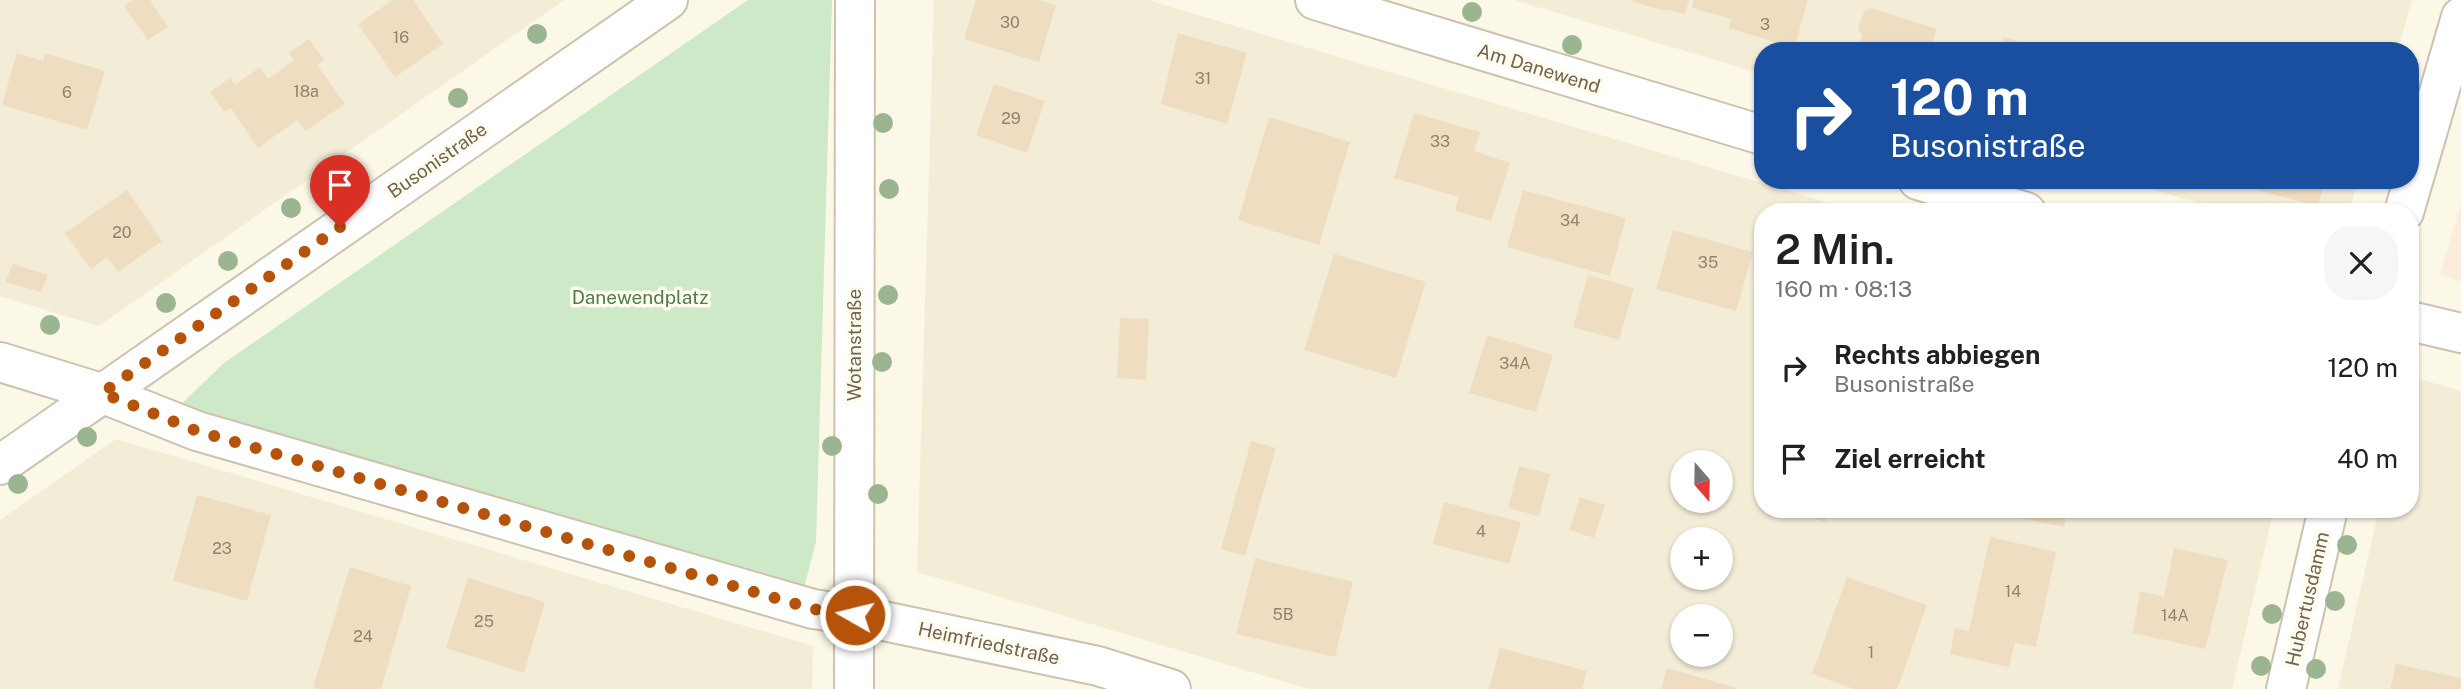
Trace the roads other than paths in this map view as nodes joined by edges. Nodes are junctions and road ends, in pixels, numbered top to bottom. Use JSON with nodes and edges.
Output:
{"nodes":[{"id":1,"x":668,"y":0,"type":"edge"},
{"id":2,"x":855,"y":0,"type":"edge"},
{"id":3,"x":1315,"y":0,"type":"edge"},
{"id":4,"x":2461,"y":17,"type":"edge"},
{"id":5,"x":1754,"y":133,"type":"edge"},
{"id":6,"x":2419,"y":161,"type":"edge"},
{"id":7,"x":1948,"y":189,"type":"edge"},
{"id":8,"x":1996,"y":203,"type":"edge"},
{"id":9,"x":2419,"y":323,"type":"edge"},
{"id":10,"x":2461,"y":333,"type":"edge"},
{"id":11,"x":0,"y":362,"type":"edge"},
{"id":12,"x":102,"y":393,"type":"junction"},
{"id":13,"x":0,"y":465,"type":"edge"},
{"id":14,"x":2327,"y":518,"type":"edge"},
{"id":15,"x":855,"y":615,"type":"junction"},
{"id":16,"x":853,"y":689,"type":"edge"},
{"id":17,"x":1171,"y":689,"type":"edge"},
{"id":18,"x":2286,"y":689,"type":"edge"}],
"edges":[{"from":1,"to":12,"type":"street","name":"Busonistraße"},
{"from":2,"to":15,"type":"street","name":"Wotanstraße"},
{"from":3,"to":5,"type":"street","name":"Am Danewend"},
{"from":4,"to":6,"type":"street"},
{"from":7,"to":8,"type":"street"},
{"from":9,"to":10,"type":"street"},
{"from":11,"to":12,"type":"street","name":"Heimfriedstraße"},
{"from":12,"to":13,"type":"street","name":"Busonistraße"},
{"from":12,"to":15,"type":"street","name":"Heimfriedstraße"},
{"from":14,"to":18,"type":"street","name":"Hubertusdamm"},
{"from":15,"to":16,"type":"street","name":"Wotanstraße"},
{"from":15,"to":17,"type":"street","name":"Heimfriedstraße"}]}
